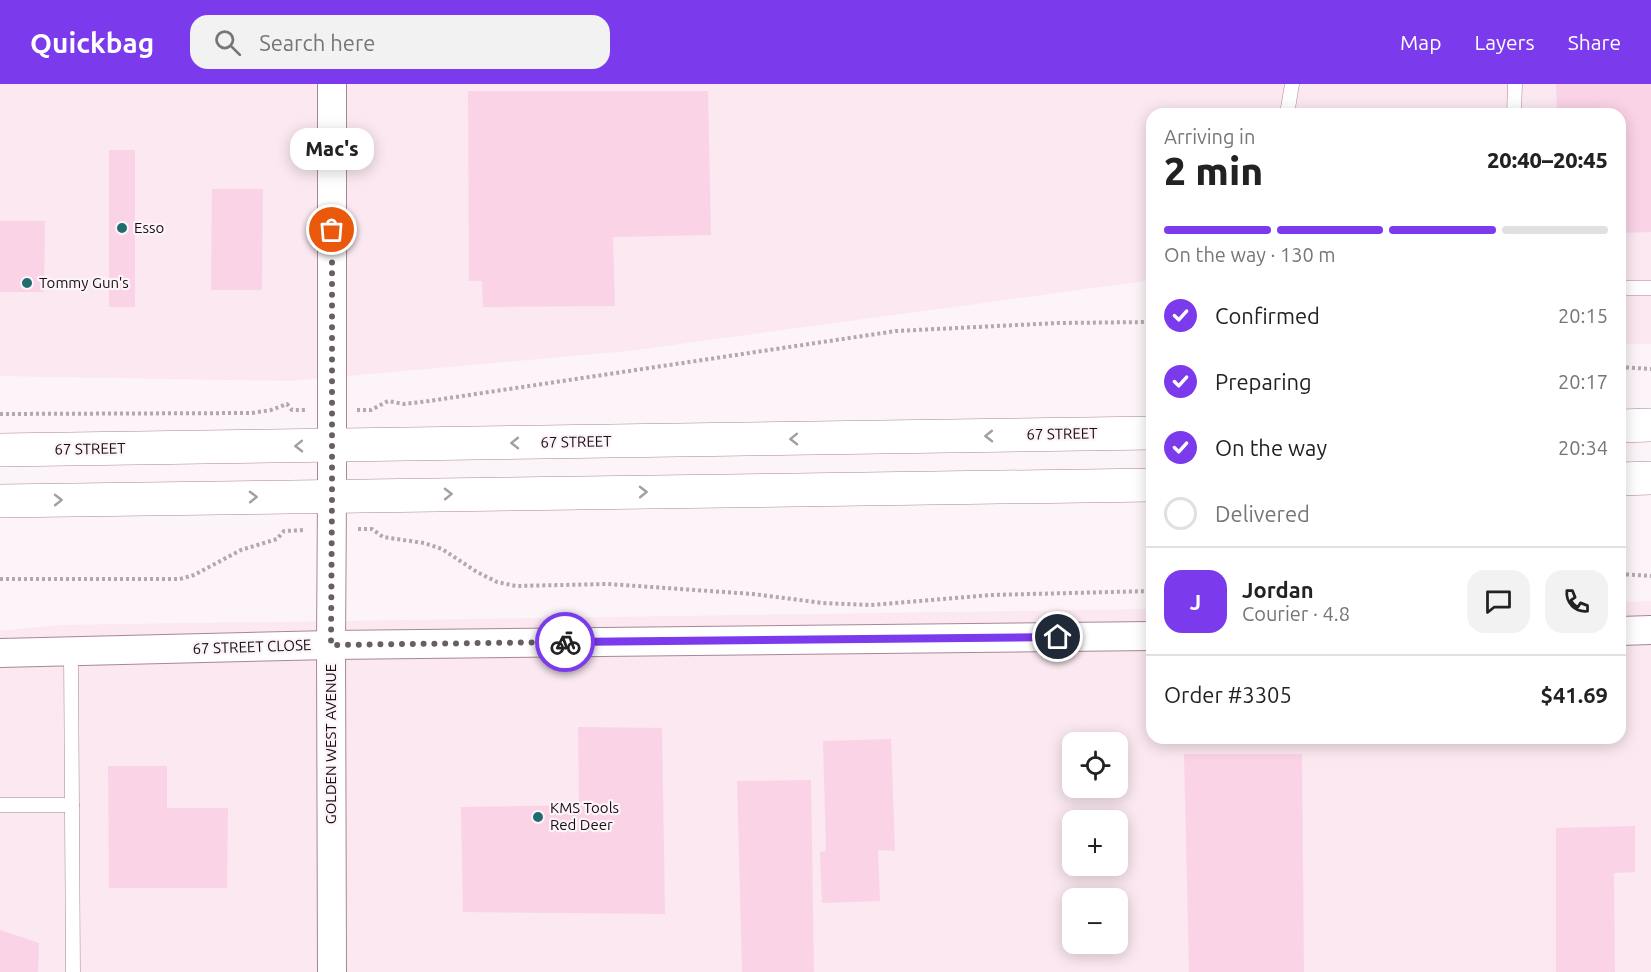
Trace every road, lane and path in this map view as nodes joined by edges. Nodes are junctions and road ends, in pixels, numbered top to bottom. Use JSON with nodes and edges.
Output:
{"nodes":[{"id":1,"x":332,"y":84,"type":"edge"},
{"id":2,"x":1292,"y":84,"type":"edge"},
{"id":3,"x":1515,"y":84,"type":"edge"},
{"id":4,"x":1288,"y":108,"type":"edge"},
{"id":5,"x":1514,"y":108,"type":"edge"},
{"id":6,"x":1626,"y":288,"type":"edge"},
{"id":7,"x":1651,"y":288,"type":"edge"},
{"id":8,"x":1146,"y":321,"type":"edge"},
{"id":9,"x":1626,"y":367,"type":"edge"},
{"id":10,"x":1651,"y":369,"type":"edge"},
{"id":11,"x":387,"y":401,"type":"dead end"},
{"id":12,"x":290,"y":408,"type":"dead end"},
{"id":13,"x":0,"y":414,"type":"edge"},
{"id":14,"x":1651,"y":425,"type":"edge"},
{"id":15,"x":1626,"y":426,"type":"edge"},
{"id":16,"x":1146,"y":433,"type":"edge"},
{"id":17,"x":332,"y":446,"type":"junction"},
{"id":18,"x":0,"y":450,"type":"edge"},
{"id":19,"x":1651,"y":478,"type":"edge"},
{"id":20,"x":1626,"y":479,"type":"edge"},
{"id":21,"x":1146,"y":485,"type":"edge"},
{"id":22,"x":332,"y":496,"type":"junction"},
{"id":23,"x":0,"y":501,"type":"edge"},
{"id":24,"x":383,"y":537,"type":"dead end"},
{"id":25,"x":277,"y":539,"type":"dead end"},
{"id":26,"x":1626,"y":574,"type":"edge"},
{"id":27,"x":1651,"y":576,"type":"edge"},
{"id":28,"x":0,"y":579,"type":"edge"},
{"id":29,"x":1146,"y":591,"type":"edge"},
{"id":30,"x":1651,"y":630,"type":"edge"},
{"id":31,"x":1626,"y":631,"type":"edge"},
{"id":32,"x":1146,"y":636,"type":"edge"},
{"id":33,"x":331,"y":645,"type":"junction"},
{"id":34,"x":71,"y":652,"type":"junction"},
{"id":35,"x":0,"y":653,"type":"edge"},
{"id":36,"x":0,"y":805,"type":"edge"},
{"id":37,"x":72,"y":805,"type":"junction"},
{"id":38,"x":72,"y":972,"type":"edge"},
{"id":39,"x":332,"y":972,"type":"edge"}],
"edges":[{"from":1,"to":17,"type":"street","name":"GOLDEN WEST AVENUE"},
{"from":2,"to":4,"type":"lane"},
{"from":3,"to":5,"type":"lane"},
{"from":6,"to":7,"type":"lane"},
{"from":8,"to":11,"type":"path"},
{"from":9,"to":10,"type":"path"},
{"from":12,"to":13,"type":"path"},
{"from":14,"to":15,"type":"main road"},
{"from":16,"to":17,"type":"main road","name":"67 STREET","one_way":true},
{"from":17,"to":18,"type":"main road","name":"67 STREET","one_way":true},
{"from":17,"to":22,"type":"street","name":"GOLDEN WEST AVENUE"},
{"from":19,"to":20,"type":"main road"},
{"from":22,"to":21,"type":"main road","one_way":true},
{"from":23,"to":22,"type":"main road","one_way":true},
{"from":22,"to":33,"type":"street","name":"GOLDEN WEST AVENUE"},
{"from":24,"to":29,"type":"path"},
{"from":25,"to":28,"type":"path"},
{"from":26,"to":27,"type":"path"},
{"from":30,"to":31,"type":"street"},
{"from":32,"to":33,"type":"street","name":"67 STREET CLOSE"},
{"from":33,"to":34,"type":"street","name":"67 STREET CLOSE"},
{"from":33,"to":39,"type":"street","name":"GOLDEN WEST AVENUE"},
{"from":34,"to":35,"type":"street","name":"67 STREET CLOSE"},
{"from":34,"to":37,"type":"lane"},
{"from":36,"to":37,"type":"lane"},
{"from":37,"to":38,"type":"lane"}]}
